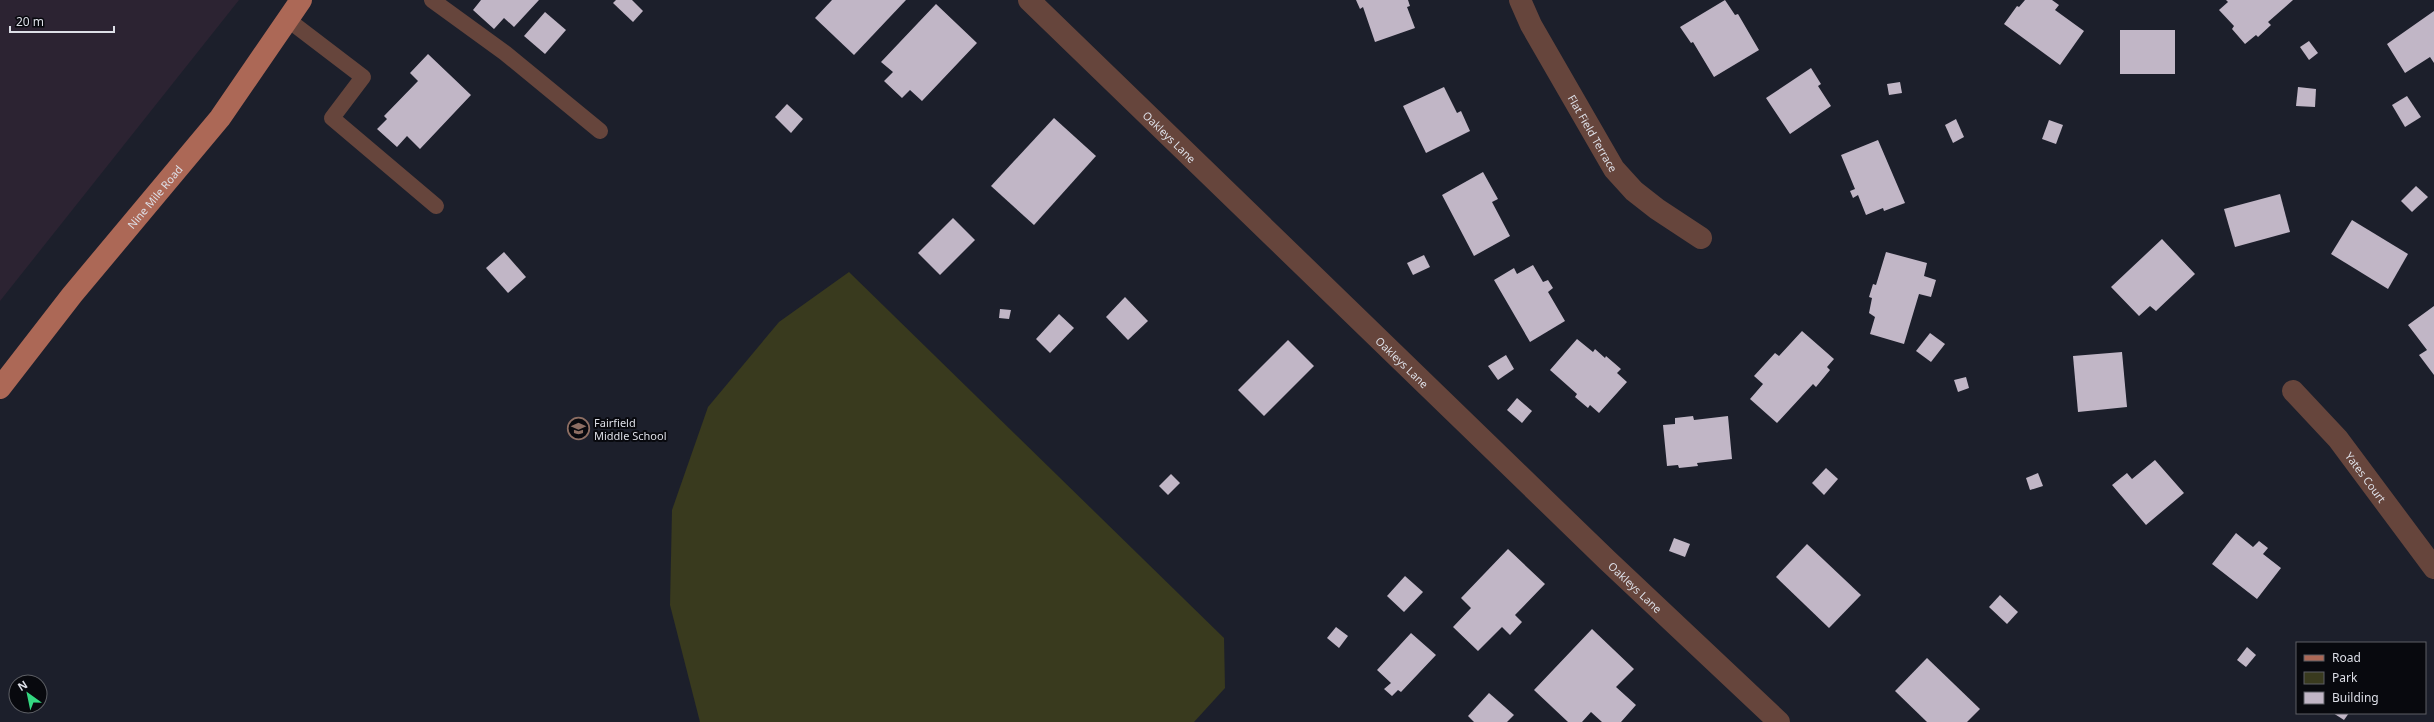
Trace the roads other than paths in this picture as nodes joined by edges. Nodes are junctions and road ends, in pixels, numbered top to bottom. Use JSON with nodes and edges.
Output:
{"nodes":[{"id":1,"x":300,"y":0,"type":"edge"},
{"id":2,"x":432,"y":0,"type":"edge"},
{"id":3,"x":1029,"y":0,"type":"edge"},
{"id":4,"x":1520,"y":0,"type":"edge"},
{"id":5,"x":287,"y":20,"type":"junction"},
{"id":6,"x":600,"y":131,"type":"dead end"},
{"id":7,"x":436,"y":206,"type":"dead end"},
{"id":8,"x":1701,"y":238,"type":"dead end"},
{"id":9,"x":0,"y":388,"type":"edge"},
{"id":10,"x":2293,"y":391,"type":"dead end"},
{"id":11,"x":2434,"y":568,"type":"edge"},
{"id":12,"x":1779,"y":722,"type":"edge"}],
"edges":[{"from":1,"to":5,"type":"main road","name":"Nine Mile Road"},
{"from":2,"to":6,"type":"lane"},
{"from":3,"to":12,"type":"street","name":"Oakleys Lane"},
{"from":4,"to":8,"type":"street","name":"Flat Field Terrace"},
{"from":5,"to":7,"type":"lane"},
{"from":5,"to":9,"type":"main road","name":"Nine Mile Road"},
{"from":10,"to":11,"type":"street","name":"Yates Court"}]}
